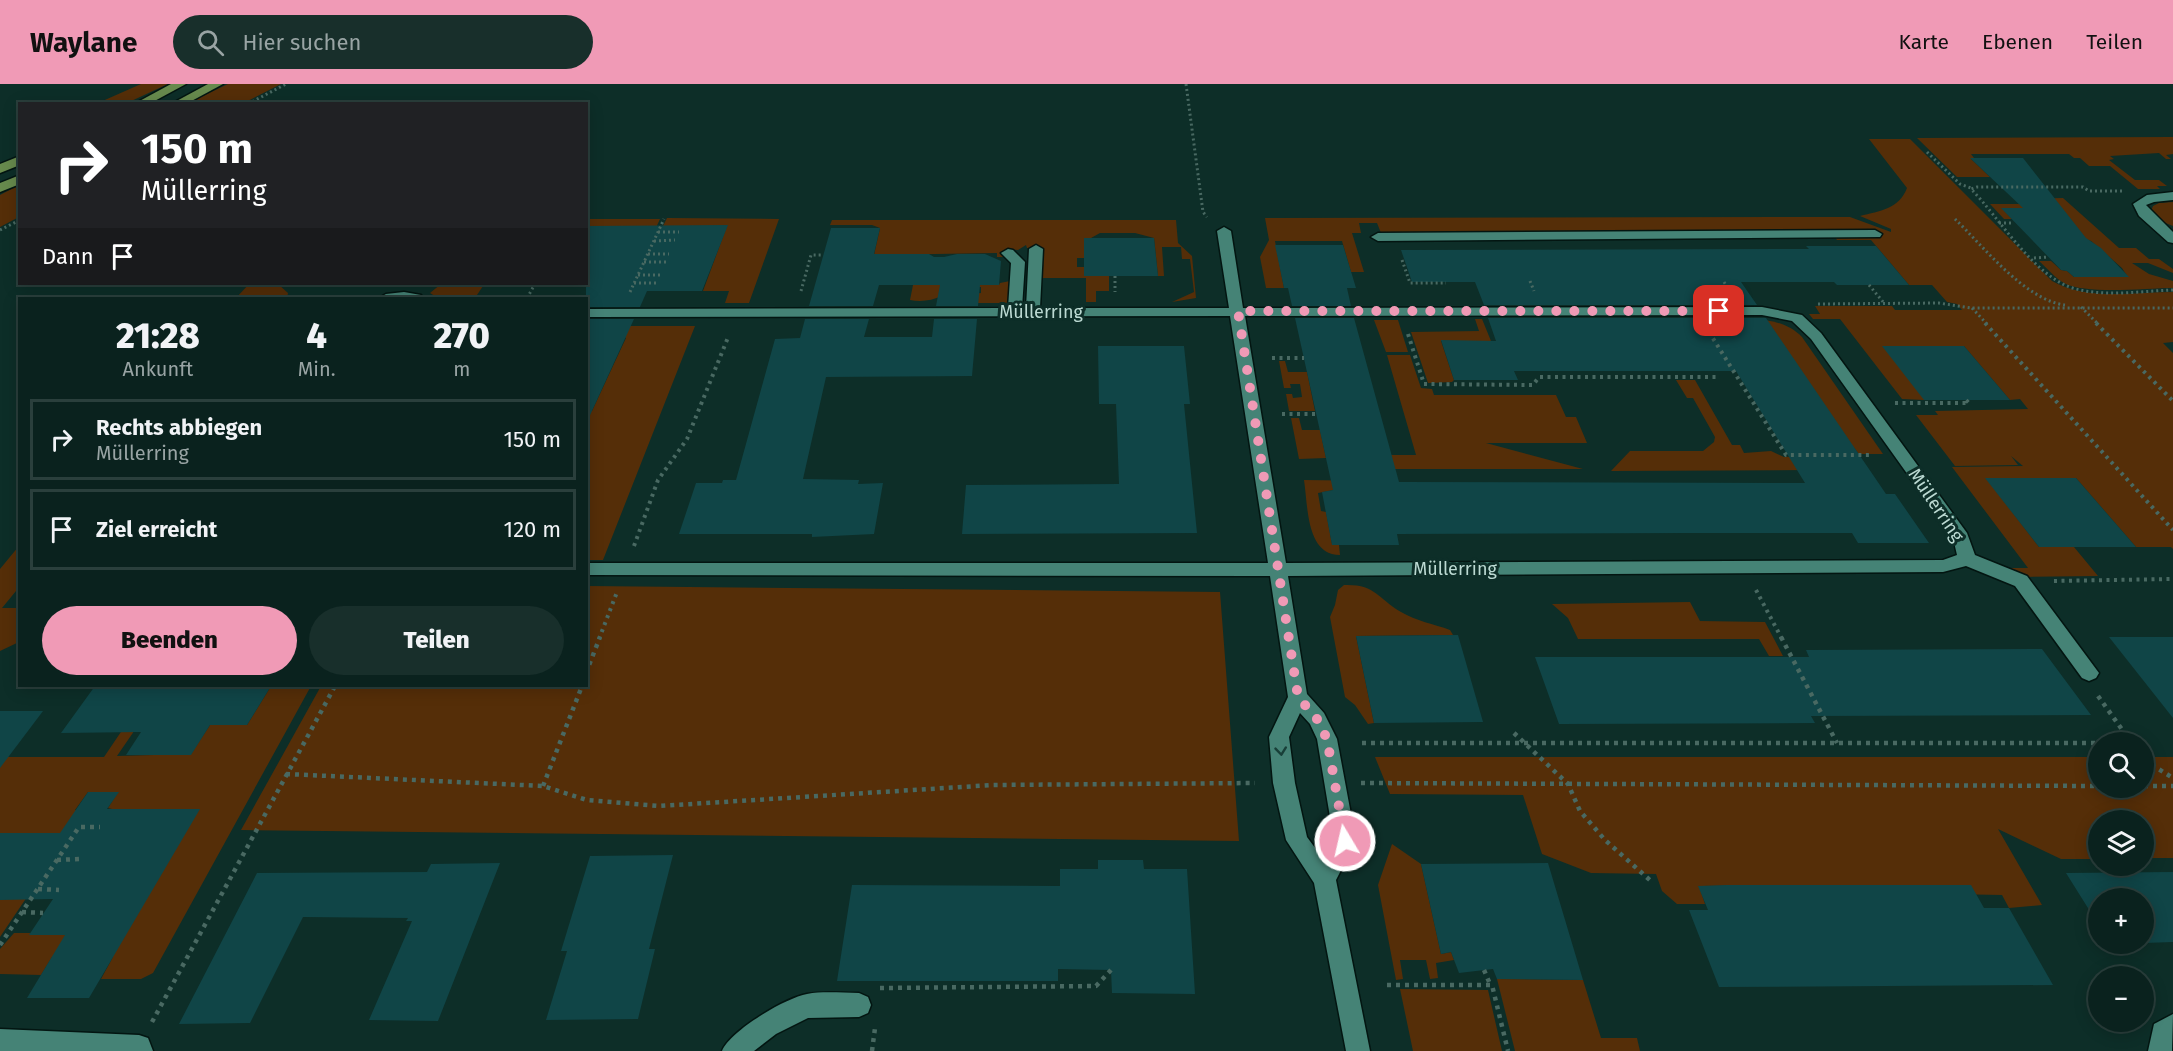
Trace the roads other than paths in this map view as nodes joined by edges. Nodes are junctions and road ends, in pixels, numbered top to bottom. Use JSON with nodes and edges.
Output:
{"nodes":[{"id":1,"x":180,"y":84,"type":"edge"},
{"id":2,"x":216,"y":84,"type":"edge"},
{"id":3,"x":143,"y":102,"type":"edge"},
{"id":4,"x":180,"y":102,"type":"edge"},
{"id":5,"x":18,"y":161,"type":"edge"},
{"id":6,"x":0,"y":169,"type":"edge"},
{"id":7,"x":18,"y":180,"type":"edge"},
{"id":8,"x":0,"y":188,"type":"edge"},
{"id":9,"x":2173,"y":196,"type":"edge"},
{"id":10,"x":1224,"y":231,"type":"road end"},
{"id":11,"x":1875,"y":234,"type":"dead end"},
{"id":12,"x":1378,"y":237,"type":"dead end"},
{"id":13,"x":2173,"y":239,"type":"edge"},
{"id":14,"x":1036,"y":249,"type":"dead end"},
{"id":15,"x":1008,"y":253,"type":"dead end"},
{"id":16,"x":395,"y":297,"type":"edge"},
{"id":17,"x":410,"y":297,"type":"edge"},
{"id":18,"x":1238,"y":311,"type":"junction"},
{"id":19,"x":1015,"y":312,"type":"junction"},
{"id":20,"x":1033,"y":312,"type":"junction"},
{"id":21,"x":588,"y":313,"type":"edge"},
{"id":22,"x":1967,"y":559,"type":"junction"},
{"id":23,"x":588,"y":569,"type":"edge"},
{"id":24,"x":1278,"y":570,"type":"junction"},
{"id":25,"x":2089,"y":673,"type":"road end"},
{"id":26,"x":1298,"y":697,"type":"junction"},
{"id":27,"x":1326,"y":880,"type":"junction"},
{"id":28,"x":871,"y":1007,"type":"road end"},
{"id":29,"x":2173,"y":1026,"type":"edge"},
{"id":30,"x":0,"y":1041,"type":"edge"},
{"id":31,"x":140,"y":1049,"type":"edge"},
{"id":32,"x":734,"y":1051,"type":"edge"},
{"id":33,"x":1358,"y":1051,"type":"edge"},
{"id":34,"x":2160,"y":1051,"type":"edge"}],
"edges":[{"from":1,"to":3,"type":"main road"},
{"from":2,"to":4,"type":"main road"},
{"from":5,"to":6,"type":"main road"},
{"from":7,"to":8,"type":"main road"},
{"from":9,"to":13,"type":"street"},
{"from":10,"to":18,"type":"street"},
{"from":11,"to":12,"type":"street"},
{"from":14,"to":20,"type":"street"},
{"from":15,"to":19,"type":"street"},
{"from":16,"to":17,"type":"street"},
{"from":18,"to":20,"type":"street","name":"Müllerring"},
{"from":18,"to":22,"type":"street","name":"Müllerring"},
{"from":18,"to":24,"type":"street"},
{"from":19,"to":20,"type":"street","name":"Müllerring"},
{"from":19,"to":21,"type":"street","name":"Müllerring"},
{"from":22,"to":24,"type":"street","name":"Müllerring"},
{"from":22,"to":25,"type":"street"},
{"from":23,"to":24,"type":"street","name":"Müllerring"},
{"from":24,"to":26,"type":"street"},
{"from":26,"to":27,"type":"street"},
{"from":26,"to":27,"type":"street","one_way":true},
{"from":27,"to":33,"type":"street"},
{"from":28,"to":32,"type":"street"},
{"from":29,"to":34,"type":"street"},
{"from":30,"to":31,"type":"street"}]}
